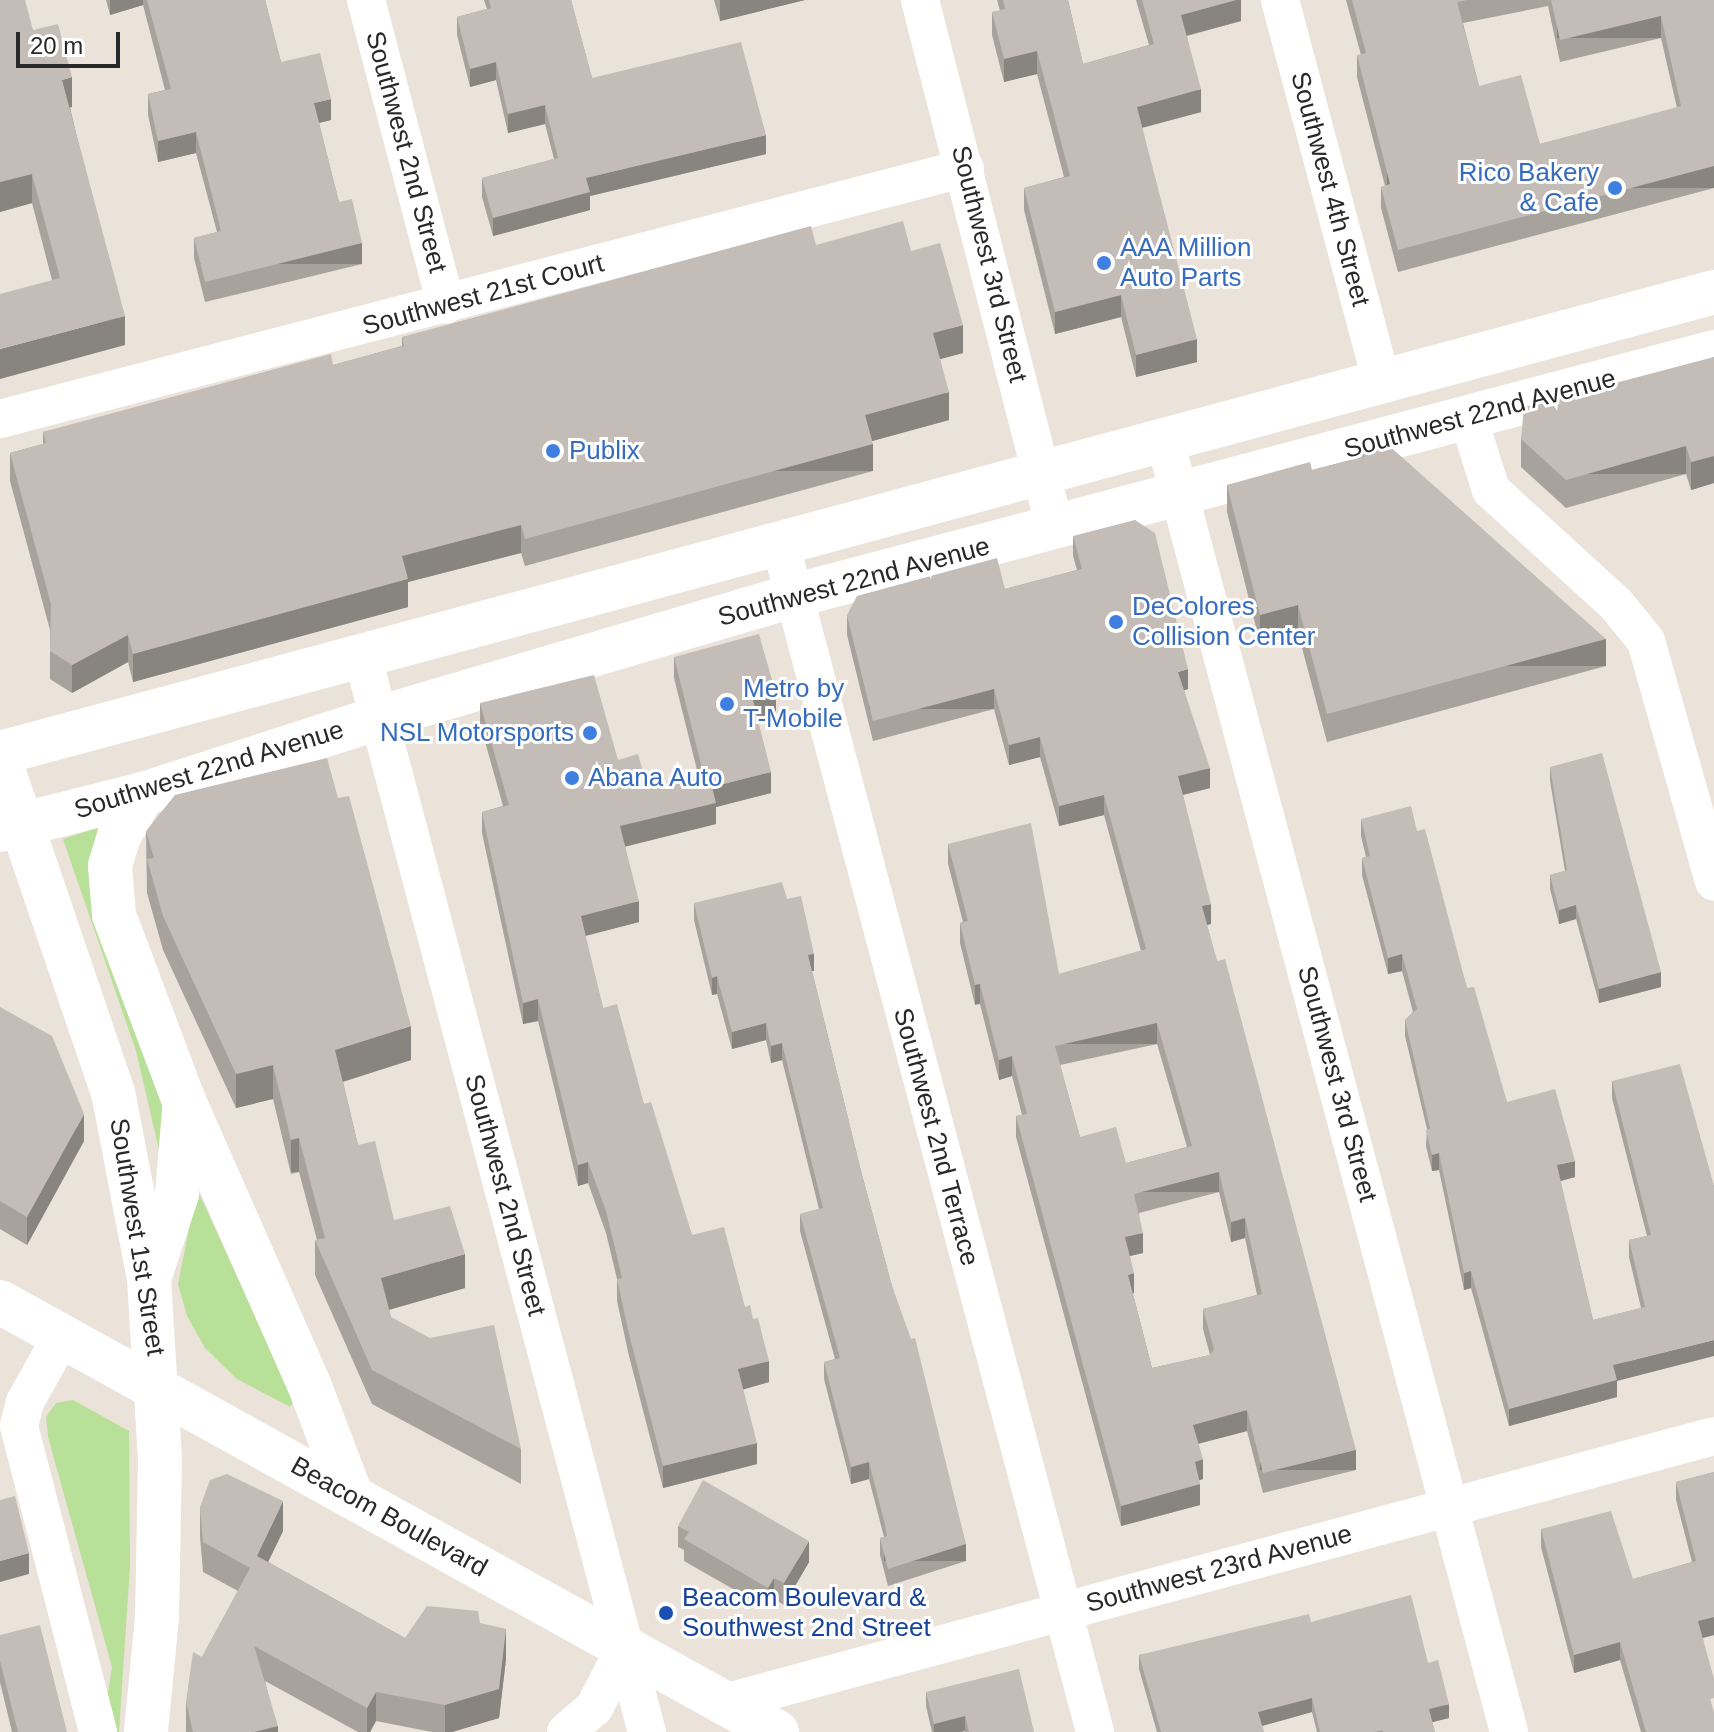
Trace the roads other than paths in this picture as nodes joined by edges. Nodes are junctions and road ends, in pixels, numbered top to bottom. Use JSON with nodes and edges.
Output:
{"nodes":[{"id":1,"x":366,"y":0,"type":"edge"},
{"id":2,"x":920,"y":0,"type":"edge"},
{"id":3,"x":1280,"y":0,"type":"edge"},
{"id":4,"x":965,"y":168,"type":"junction"},
{"id":5,"x":1714,"y":292,"type":"edge"},
{"id":6,"x":446,"y":305,"type":"junction"},
{"id":7,"x":1714,"y":352,"type":"edge"},
{"id":8,"x":1381,"y":379,"type":"junction"},
{"id":9,"x":1468,"y":417,"type":"junction"},
{"id":10,"x":0,"y":419,"type":"edge"},
{"id":11,"x":1164,"y":437,"type":"junction"},
{"id":12,"x":1041,"y":470,"type":"junction"},
{"id":13,"x":1181,"y":494,"type":"junction"},
{"id":14,"x":1055,"y":528,"type":"junction"},
{"id":15,"x":780,"y":542,"type":"junction"},
{"id":16,"x":793,"y":596,"type":"junction"},
{"id":17,"x":363,"y":658,"type":"junction"},
{"id":18,"x":378,"y":718,"type":"junction"},
{"id":19,"x":0,"y":753,"type":"edge"},
{"id":20,"x":0,"y":761,"type":"edge"},
{"id":21,"x":143,"y":794,"type":"junction"},
{"id":22,"x":10,"y":828,"type":"edge"},
{"id":23,"x":1714,"y":882,"type":"edge"},
{"id":24,"x":184,"y":1101,"type":"junction"},
{"id":25,"x":149,"y":1279,"type":"junction"},
{"id":26,"x":0,"y":1302,"type":"edge"},
{"id":27,"x":62,"y":1336,"type":"junction"},
{"id":28,"x":158,"y":1388,"type":"junction"},
{"id":29,"x":1714,"y":1436,"type":"edge"},
{"id":30,"x":351,"y":1495,"type":"junction"},
{"id":31,"x":1450,"y":1506,"type":"junction"},
{"id":32,"x":1062,"y":1611,"type":"junction"},
{"id":33,"x":625,"y":1648,"type":"junction"},
{"id":34,"x":724,"y":1703,"type":"junction"},
{"id":35,"x":98,"y":1732,"type":"edge"},
{"id":36,"x":146,"y":1732,"type":"edge"},
{"id":37,"x":566,"y":1732,"type":"edge"},
{"id":38,"x":647,"y":1732,"type":"edge"},
{"id":39,"x":777,"y":1732,"type":"edge"},
{"id":40,"x":1095,"y":1732,"type":"edge"},
{"id":41,"x":1509,"y":1732,"type":"edge"}],
"edges":[{"from":1,"to":6,"type":"street","name":"Southwest 2nd Street"},
{"from":2,"to":4,"type":"street","name":"Southwest 3rd Street"},
{"from":3,"to":8,"type":"street","name":"Southwest 4th Street"},
{"from":4,"to":6,"type":"street","name":"Southwest 21st Court"},
{"from":4,"to":12,"type":"street","name":"Southwest 3rd Street"},
{"from":5,"to":8,"type":"main road"},
{"from":6,"to":10,"type":"street","name":"Southwest 21st Court"},
{"from":7,"to":9,"type":"main road","name":"Southwest 22nd Avenue"},
{"from":8,"to":11,"type":"main road"},
{"from":9,"to":13,"type":"main road","name":"Southwest 22nd Avenue"},
{"from":9,"to":23,"type":"street"},
{"from":11,"to":12,"type":"main road"},
{"from":11,"to":13,"type":"street","name":"Southwest 3rd Street"},
{"from":12,"to":14,"type":"street","name":"Southwest 3rd Street"},
{"from":12,"to":15,"type":"main road"},
{"from":13,"to":14,"type":"main road","name":"Southwest 22nd Avenue"},
{"from":13,"to":31,"type":"street","name":"Southwest 3rd Street"},
{"from":14,"to":16,"type":"main road","name":"Southwest 22nd Avenue"},
{"from":15,"to":16,"type":"street","name":"Southwest 2nd Terrace"},
{"from":15,"to":17,"type":"main road"},
{"from":16,"to":18,"type":"main road","name":"Southwest 22nd Avenue"},
{"from":16,"to":32,"type":"street","name":"Southwest 2nd Terrace"},
{"from":17,"to":18,"type":"street","name":"Southwest 2nd Street"},
{"from":17,"to":19,"type":"main road"},
{"from":18,"to":21,"type":"main road","name":"Southwest 22nd Avenue"},
{"from":18,"to":33,"type":"street","name":"Southwest 2nd Street"},
{"from":20,"to":22,"type":"main road","name":"Southwest 1st Street"},
{"from":21,"to":22,"type":"main road","name":"Southwest 22nd Avenue"},
{"from":21,"to":24,"type":"main road"},
{"from":22,"to":25,"type":"main road","name":"Southwest 1st Street"},
{"from":24,"to":25,"type":"main road"},
{"from":24,"to":30,"type":"main road"},
{"from":25,"to":28,"type":"main road","name":"Southwest 1st Street"},
{"from":26,"to":27,"type":"main road","name":"Beacom Boulevard"},
{"from":27,"to":28,"type":"main road","name":"Beacom Boulevard"},
{"from":27,"to":35,"type":"street"},
{"from":28,"to":30,"type":"main road","name":"Beacom Boulevard"},
{"from":28,"to":36,"type":"main road","name":"Southwest 1st Street"},
{"from":29,"to":31,"type":"street","name":"Southwest 23rd Avenue"},
{"from":30,"to":33,"type":"main road","name":"Beacom Boulevard"},
{"from":31,"to":32,"type":"street","name":"Southwest 23rd Avenue"},
{"from":31,"to":41,"type":"street","name":"Southwest 3rd Street"},
{"from":32,"to":34,"type":"street","name":"Southwest 23rd Avenue"},
{"from":32,"to":40,"type":"street","name":"Southwest 2nd Terrace"},
{"from":33,"to":34,"type":"main road","name":"Beacom Boulevard"},
{"from":33,"to":37,"type":"street"},
{"from":33,"to":38,"type":"street","name":"Southwest 2nd Street"},
{"from":34,"to":39,"type":"main road","name":"Beacom Boulevard"}]}
